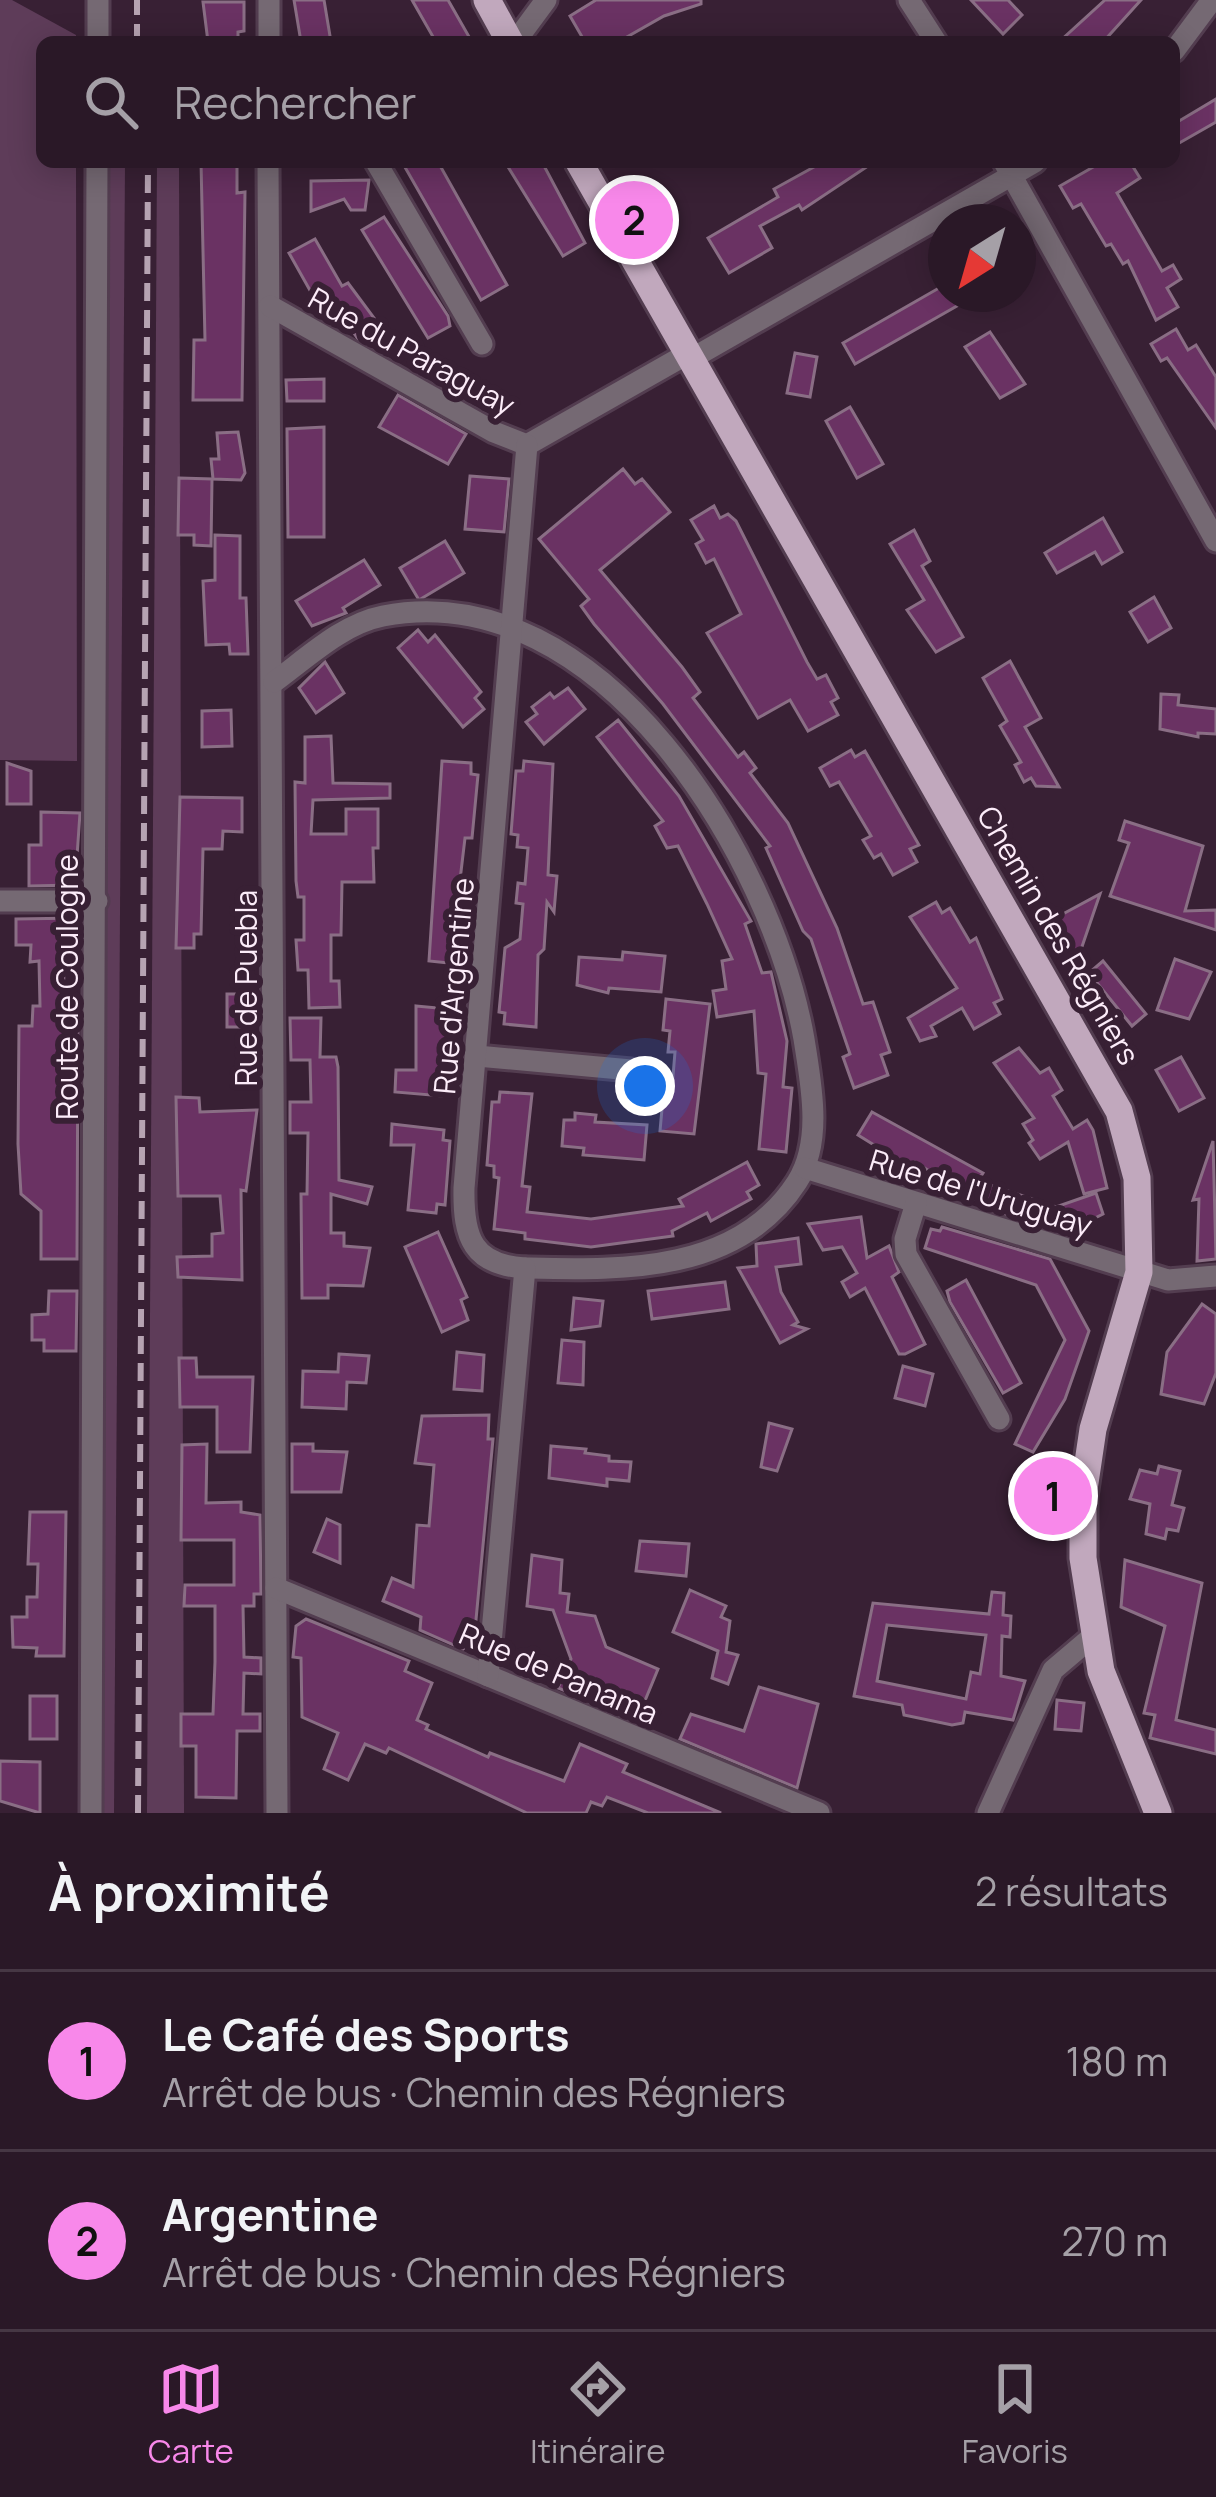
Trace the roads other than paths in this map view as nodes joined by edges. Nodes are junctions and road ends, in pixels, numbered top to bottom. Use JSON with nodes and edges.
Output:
{"nodes":[{"id":1,"x":98,"y":0,"type":"edge"},
{"id":2,"x":269,"y":0,"type":"edge"},
{"id":3,"x":487,"y":0,"type":"edge"},
{"id":4,"x":546,"y":0,"type":"edge"},
{"id":5,"x":909,"y":0,"type":"edge"},
{"id":6,"x":1212,"y":0,"type":"edge"},
{"id":7,"x":98,"y":36,"type":"edge"},
{"id":8,"x":268,"y":36,"type":"edge"},
{"id":9,"x":509,"y":36,"type":"edge"},
{"id":10,"x":518,"y":36,"type":"edge"},
{"id":11,"x":932,"y":36,"type":"edge"},
{"id":12,"x":1180,"y":43,"type":"edge"},
{"id":13,"x":97,"y":168,"type":"edge"},
{"id":14,"x":268,"y":168,"type":"edge"},
{"id":15,"x":379,"y":168,"type":"edge"},
{"id":16,"x":582,"y":168,"type":"edge"},
{"id":17,"x":1008,"y":169,"type":"edge"},
{"id":18,"x":270,"y":306,"type":"junction"},
{"id":19,"x":482,"y":344,"type":"dead end"},
{"id":20,"x":689,"y":357,"type":"junction"},
{"id":21,"x":527,"y":445,"type":"junction"},
{"id":22,"x":1216,"y":541,"type":"edge"},
{"id":23,"x":511,"y":626,"type":"junction"},
{"id":24,"x":274,"y":682,"type":"junction"},
{"id":25,"x":0,"y":901,"type":"edge"},
{"id":26,"x":97,"y":901,"type":"junction"},
{"id":27,"x":477,"y":1056,"type":"junction"},
{"id":28,"x":631,"y":1070,"type":"dead end"},
{"id":29,"x":805,"y":1168,"type":"junction"},
{"id":30,"x":916,"y":1203,"type":"junction"},
{"id":31,"x":525,"y":1268,"type":"junction"},
{"id":32,"x":1139,"y":1272,"type":"junction"},
{"id":33,"x":1216,"y":1276,"type":"edge"},
{"id":34,"x":999,"y":1419,"type":"dead end"},
{"id":35,"x":276,"y":1588,"type":"junction"},
{"id":36,"x":1093,"y":1636,"type":"junction"},
{"id":37,"x":488,"y":1676,"type":"junction"},
{"id":38,"x":91,"y":1813,"type":"edge"},
{"id":39,"x":277,"y":1813,"type":"edge"},
{"id":40,"x":819,"y":1813,"type":"edge"},
{"id":41,"x":988,"y":1813,"type":"edge"},
{"id":42,"x":1158,"y":1813,"type":"edge"}],
"edges":[{"from":1,"to":7,"type":"street"},
{"from":2,"to":8,"type":"street"},
{"from":3,"to":9,"type":"main road"},
{"from":4,"to":10,"type":"street"},
{"from":5,"to":11,"type":"street"},
{"from":6,"to":12,"type":"street"},
{"from":13,"to":26,"type":"street","name":"Route de Coulogne"},
{"from":14,"to":18,"type":"street","name":"Rue de Puebla"},
{"from":15,"to":19,"type":"street"},
{"from":16,"to":20,"type":"main road","name":"Chemin des Régniers"},
{"from":17,"to":20,"type":"street"},
{"from":17,"to":22,"type":"street"},
{"from":18,"to":21,"type":"street","name":"Rue du Paraguay"},
{"from":18,"to":24,"type":"street","name":"Rue de Puebla"},
{"from":20,"to":21,"type":"street"},
{"from":20,"to":32,"type":"main road","name":"Chemin des Régniers"},
{"from":21,"to":23,"type":"street","name":"Rue d'Argentine"},
{"from":23,"to":24,"type":"street"},
{"from":23,"to":27,"type":"street","name":"Rue d'Argentine"},
{"from":23,"to":29,"type":"street"},
{"from":24,"to":35,"type":"street","name":"Rue de Puebla"},
{"from":25,"to":26,"type":"street"},
{"from":26,"to":38,"type":"street","name":"Route de Coulogne"},
{"from":27,"to":28,"type":"street"},
{"from":27,"to":31,"type":"street","name":"Rue d'Argentine"},
{"from":29,"to":30,"type":"street","name":"Rue de l'Uruguay"},
{"from":29,"to":31,"type":"street"},
{"from":30,"to":32,"type":"street","name":"Rue de l'Uruguay"},
{"from":30,"to":34,"type":"street"},
{"from":31,"to":37,"type":"street"},
{"from":32,"to":33,"type":"street","name":"Rue de l'Uruguay"},
{"from":32,"to":36,"type":"main road","name":"Chemin des Régniers"},
{"from":35,"to":37,"type":"street","name":"Rue de Panama"},
{"from":35,"to":39,"type":"street","name":"Rue de Puebla"},
{"from":36,"to":41,"type":"street"},
{"from":36,"to":42,"type":"main road","name":"Chemin des Régniers"},
{"from":37,"to":40,"type":"street","name":"Rue de Panama"}]}
